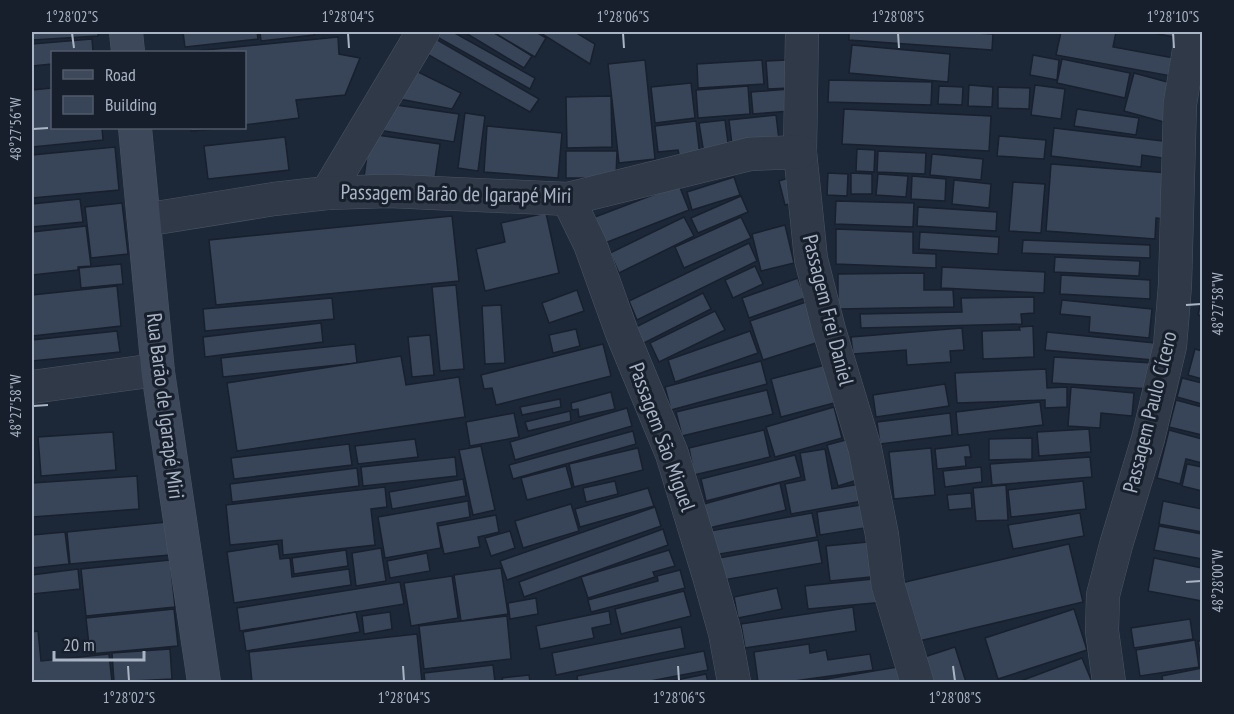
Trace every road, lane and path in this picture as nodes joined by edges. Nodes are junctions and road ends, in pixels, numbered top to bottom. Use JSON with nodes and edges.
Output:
{"nodes":[{"id":1,"x":126,"y":32,"type":"edge"},
{"id":2,"x":423,"y":32,"type":"edge"},
{"id":3,"x":802,"y":32,"type":"edge"},
{"id":4,"x":1192,"y":32,"type":"edge"},
{"id":5,"x":128,"y":51,"type":"edge"},
{"id":6,"x":135,"y":129,"type":"edge"},
{"id":7,"x":800,"y":152,"type":"junction"},
{"id":8,"x":327,"y":193,"type":"junction"},
{"id":9,"x":568,"y":199,"type":"junction"},
{"id":10,"x":144,"y":220,"type":"junction"},
{"id":11,"x":158,"y":372,"type":"junction"},
{"id":12,"x":32,"y":387,"type":"edge"},
{"id":13,"x":204,"y":682,"type":"edge"},
{"id":14,"x":734,"y":682,"type":"edge"},
{"id":15,"x":917,"y":682,"type":"edge"},
{"id":16,"x":1109,"y":682,"type":"edge"}],
"edges":[{"from":1,"to":5,"type":"main road"},
{"from":2,"to":8,"type":"street"},
{"from":3,"to":7,"type":"street","name":"Passagem Frei Daniel"},
{"from":4,"to":16,"type":"street","name":"Passagem Paulo Cícero"},
{"from":6,"to":10,"type":"main road","name":"Rua Barão de Igarapé Miri"},
{"from":7,"to":9,"type":"street","name":"Passagem Barão de Igarapé Miri"},
{"from":7,"to":15,"type":"street","name":"Passagem Frei Daniel"},
{"from":8,"to":9,"type":"street","name":"Passagem Barão de Igarapé Miri"},
{"from":8,"to":10,"type":"street","name":"Passagem Barão de Igarapé Miri"},
{"from":9,"to":14,"type":"street","name":"Passagem São Miguel"},
{"from":10,"to":11,"type":"main road","name":"Rua Barão de Igarapé Miri"},
{"from":11,"to":12,"type":"street"},
{"from":11,"to":13,"type":"main road","name":"Rua Barão de Igarapé Miri"}]}
